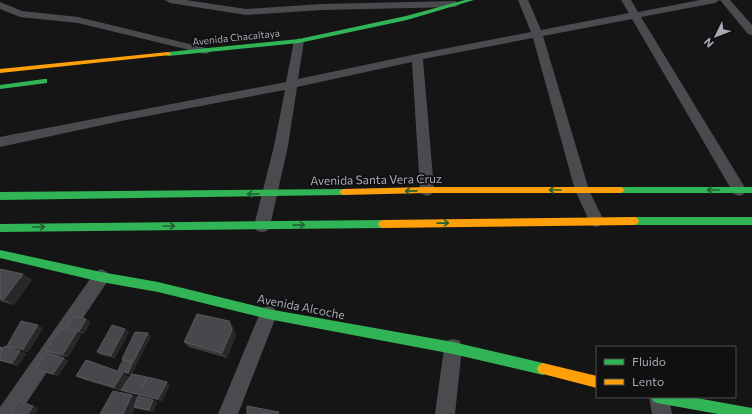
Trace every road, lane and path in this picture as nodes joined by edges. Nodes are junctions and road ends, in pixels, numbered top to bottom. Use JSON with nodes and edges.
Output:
{"nodes":[{"id":1,"x":170,"y":0,"type":"edge"},
{"id":2,"x":471,"y":0,"type":"edge"},
{"id":3,"x":523,"y":0,"type":"edge"},
{"id":4,"x":626,"y":0,"type":"edge"},
{"id":5,"x":715,"y":0,"type":"edge"},
{"id":6,"x":725,"y":0,"type":"edge"},
{"id":7,"x":382,"y":3,"type":"edge"},
{"id":8,"x":455,"y":4,"type":"junction"},
{"id":9,"x":0,"y":5,"type":"edge"},
{"id":10,"x":635,"y":15,"type":"junction"},
{"id":11,"x":752,"y":32,"type":"edge"},
{"id":12,"x":537,"y":34,"type":"junction"},
{"id":13,"x":299,"y":41,"type":"junction"},
{"id":14,"x":206,"y":51,"type":"junction"},
{"id":15,"x":417,"y":57,"type":"junction"},
{"id":16,"x":129,"y":68,"type":"dead end"},
{"id":17,"x":0,"y":71,"type":"edge"},
{"id":18,"x":53,"y":80,"type":"dead end"},
{"id":19,"x":290,"y":85,"type":"junction"},
{"id":20,"x":0,"y":87,"type":"edge"},
{"id":21,"x":0,"y":142,"type":"edge"},
{"id":22,"x":427,"y":190,"type":"junction"},
{"id":23,"x":582,"y":190,"type":"junction"},
{"id":24,"x":739,"y":190,"type":"junction"},
{"id":25,"x":752,"y":190,"type":"edge"},
{"id":26,"x":269,"y":194,"type":"junction"},
{"id":27,"x":0,"y":196,"type":"edge"},
{"id":28,"x":596,"y":221,"type":"junction"},
{"id":29,"x":751,"y":222,"type":"edge"},
{"id":30,"x":262,"y":226,"type":"junction"},
{"id":31,"x":0,"y":228,"type":"edge"},
{"id":32,"x":0,"y":254,"type":"edge"},
{"id":33,"x":101,"y":277,"type":"junction"},
{"id":34,"x":268,"y":314,"type":"junction"},
{"id":35,"x":453,"y":348,"type":"junction"},
{"id":36,"x":596,"y":382,"type":"edge"},
{"id":37,"x":658,"y":398,"type":"edge"},
{"id":38,"x":664,"y":398,"type":"edge"},
{"id":39,"x":7,"y":414,"type":"edge"},
{"id":40,"x":228,"y":414,"type":"edge"},
{"id":41,"x":445,"y":414,"type":"edge"},
{"id":42,"x":662,"y":414,"type":"edge"},
{"id":43,"x":752,"y":414,"type":"edge"}],
"edges":[{"from":1,"to":7,"type":"street"},
{"from":2,"to":8,"type":"street","name":"Avenida Chacaltaya"},
{"from":3,"to":12,"type":"street"},
{"from":4,"to":10,"type":"street"},
{"from":5,"to":10,"type":"street"},
{"from":6,"to":11,"type":"street"},
{"from":7,"to":8,"type":"street"},
{"from":8,"to":13,"type":"street","name":"Avenida Chacaltaya"},
{"from":9,"to":14,"type":"street"},
{"from":10,"to":12,"type":"street"},
{"from":10,"to":24,"type":"street"},
{"from":12,"to":15,"type":"street"},
{"from":12,"to":23,"type":"street"},
{"from":13,"to":14,"type":"street","name":"Avenida Chacaltaya"},
{"from":13,"to":19,"type":"street"},
{"from":14,"to":16,"type":"street"},
{"from":14,"to":17,"type":"street","name":"Avenida Chacaltaya"},
{"from":15,"to":19,"type":"street"},
{"from":15,"to":22,"type":"street"},
{"from":18,"to":20,"type":"street"},
{"from":19,"to":21,"type":"street"},
{"from":19,"to":26,"type":"street"},
{"from":23,"to":22,"type":"street","name":"Avenida Santa Vera Cruz","one_way":true},
{"from":22,"to":26,"type":"street","name":"Avenida Santa Vera Cruz","one_way":true},
{"from":24,"to":23,"type":"street","name":"Avenida Santa Vera Cruz","one_way":true},
{"from":23,"to":28,"type":"street"},
{"from":24,"to":25,"type":"street","name":"Avenida Santa Vera Cruz"},
{"from":26,"to":27,"type":"street","name":"Avenida Santa Vera Cruz","one_way":true},
{"from":26,"to":30,"type":"street"},
{"from":28,"to":29,"type":"street"},
{"from":30,"to":28,"type":"street","one_way":true},
{"from":31,"to":30,"type":"street","one_way":true},
{"from":32,"to":33,"type":"street","name":"Avenida Alcoche"},
{"from":33,"to":34,"type":"street","name":"Avenida Alcoche"},
{"from":33,"to":39,"type":"street"},
{"from":34,"to":35,"type":"street","name":"Avenida Alcoche"},
{"from":34,"to":40,"type":"street"},
{"from":35,"to":36,"type":"street","name":"Avenida Alcoche"},
{"from":35,"to":41,"type":"street"},
{"from":37,"to":42,"type":"street"},
{"from":38,"to":43,"type":"street"}]}
